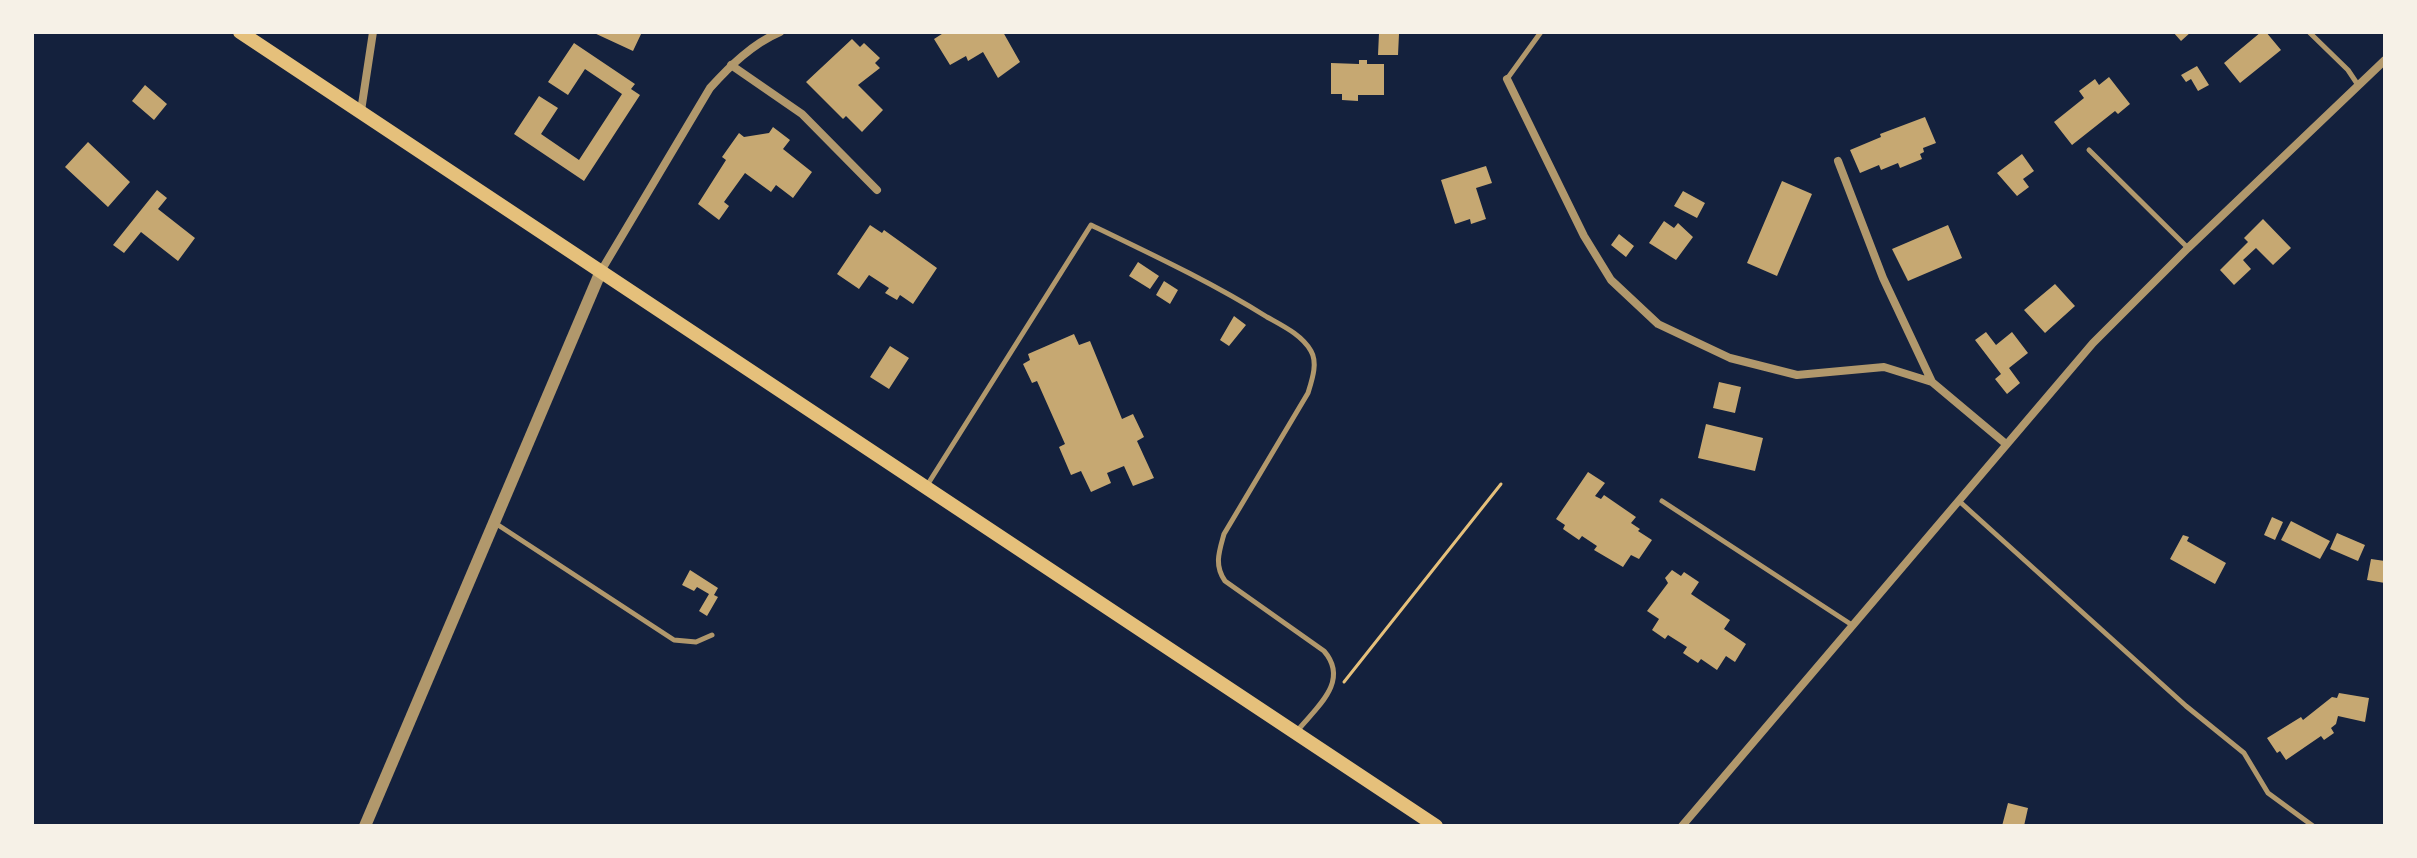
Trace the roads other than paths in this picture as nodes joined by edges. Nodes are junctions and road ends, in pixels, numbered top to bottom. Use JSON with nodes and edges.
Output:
{"nodes":[{"id":1,"x":240,"y":32,"type":"edge"},
{"id":2,"x":373,"y":32,"type":"edge"},
{"id":3,"x":780,"y":32,"type":"edge"},
{"id":4,"x":1541,"y":32,"type":"edge"},
{"id":5,"x":2309,"y":32,"type":"edge"},
{"id":6,"x":2385,"y":60,"type":"edge"},
{"id":7,"x":731,"y":65,"type":"junction"},
{"id":8,"x":1507,"y":79,"type":"joint"},
{"id":9,"x":2358,"y":86,"type":"junction"},
{"id":10,"x":361,"y":111,"type":"junction"},
{"id":11,"x":2089,"y":150,"type":"dead end"},
{"id":12,"x":1838,"y":161,"type":"dead end"},
{"id":13,"x":877,"y":190,"type":"dead end"},
{"id":14,"x":2188,"y":248,"type":"junction"},
{"id":15,"x":601,"y":271,"type":"junction"},
{"id":16,"x":1932,"y":382,"type":"junction"},
{"id":17,"x":2006,"y":444,"type":"junction"},
{"id":18,"x":926,"y":487,"type":"junction"},
{"id":19,"x":1959,"y":500,"type":"junction"},
{"id":20,"x":1662,"y":501,"type":"dead end"},
{"id":21,"x":495,"y":523,"type":"junction"},
{"id":22,"x":1853,"y":626,"type":"junction"},
{"id":23,"x":712,"y":635,"type":"dead end"},
{"id":24,"x":1295,"y":733,"type":"junction"},
{"id":25,"x":365,"y":826,"type":"edge"},
{"id":26,"x":1436,"y":826,"type":"edge"},
{"id":27,"x":1682,"y":826,"type":"edge"},
{"id":28,"x":2313,"y":826,"type":"edge"}],
"edges":[{"from":1,"to":10,"type":"main road"},
{"from":2,"to":10,"type":"street"},
{"from":3,"to":7,"type":"street"},
{"from":4,"to":8,"type":"lane"},
{"from":5,"to":9,"type":"lane"},
{"from":6,"to":9,"type":"street"},
{"from":7,"to":13,"type":"street"},
{"from":7,"to":15,"type":"street"},
{"from":8,"to":16,"type":"street"},
{"from":9,"to":14,"type":"street"},
{"from":10,"to":15,"type":"main road"},
{"from":11,"to":14,"type":"lane"},
{"from":12,"to":16,"type":"street"},
{"from":14,"to":17,"type":"street"},
{"from":15,"to":18,"type":"main road"},
{"from":15,"to":21,"type":"street"},
{"from":16,"to":17,"type":"street"},
{"from":17,"to":19,"type":"street"},
{"from":18,"to":24,"type":"main road"},
{"from":18,"to":24,"type":"lane"},
{"from":19,"to":22,"type":"street"},
{"from":19,"to":28,"type":"lane"},
{"from":20,"to":22,"type":"lane"},
{"from":21,"to":23,"type":"lane"},
{"from":21,"to":25,"type":"street"},
{"from":22,"to":27,"type":"street"},
{"from":24,"to":26,"type":"main road"}]}
